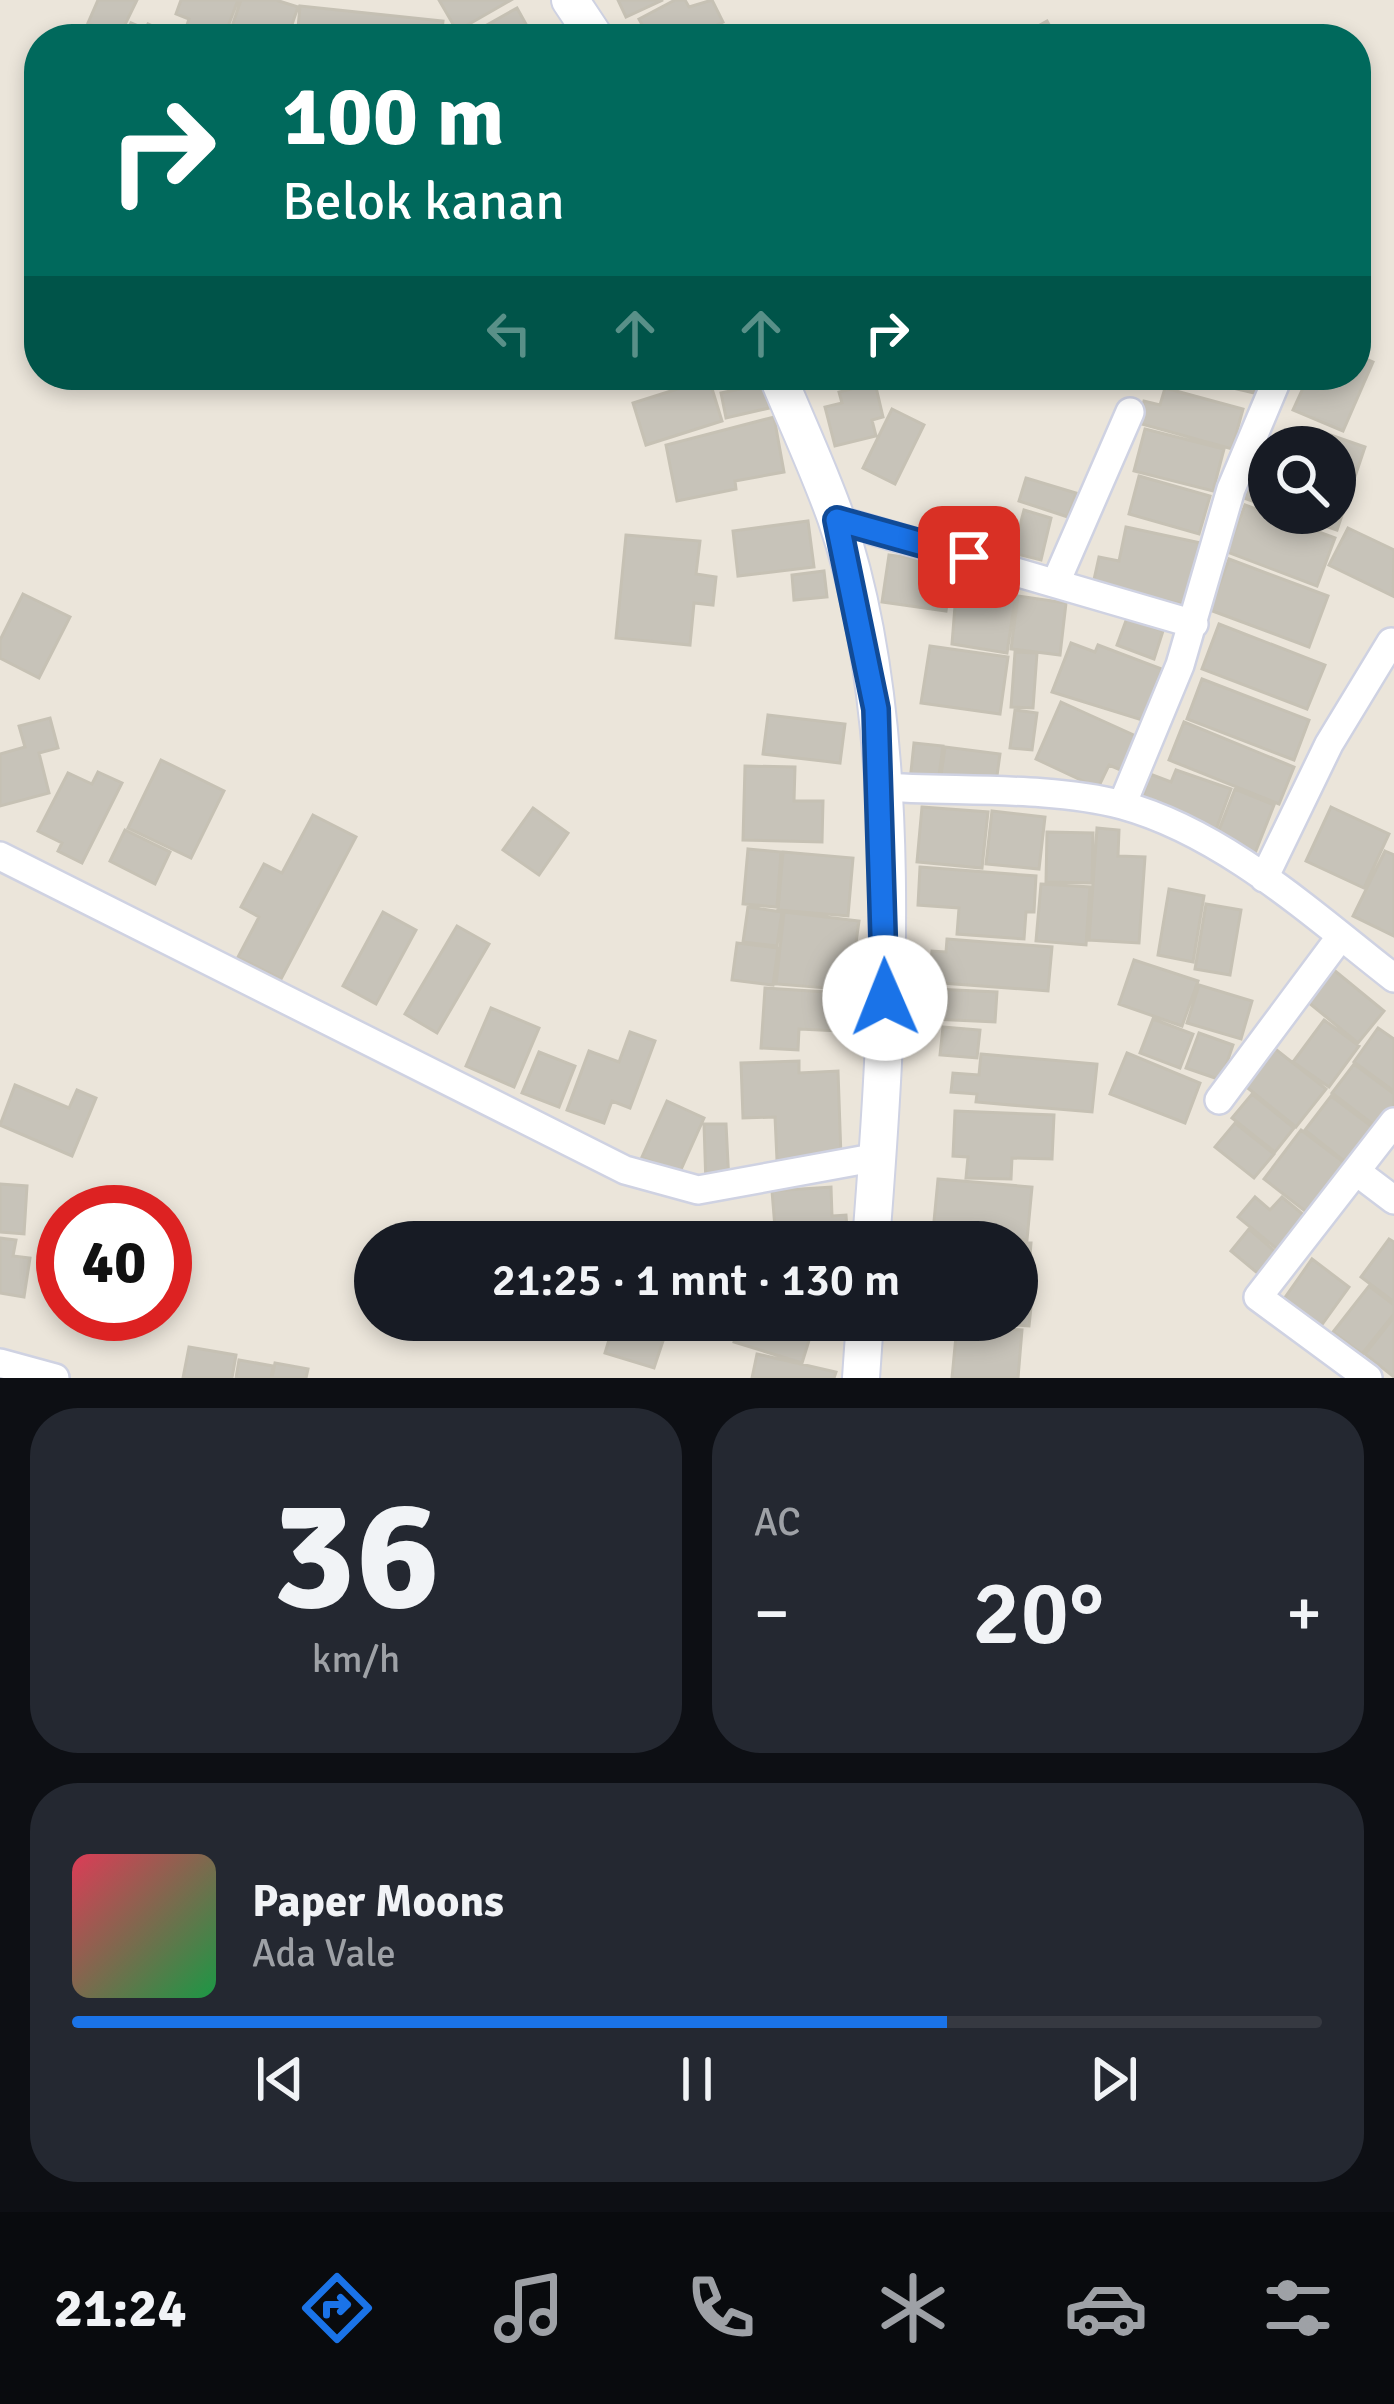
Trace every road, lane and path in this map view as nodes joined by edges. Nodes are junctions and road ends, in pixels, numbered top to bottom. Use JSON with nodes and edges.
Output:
{"nodes":[{"id":1,"x":783,"y":390,"type":"edge"},
{"id":2,"x":1274,"y":390,"type":"edge"},
{"id":3,"x":1130,"y":412,"type":"dead end"},
{"id":4,"x":837,"y":520,"type":"junction"},
{"id":5,"x":1056,"y":582,"type":"junction"},
{"id":6,"x":1194,"y":624,"type":"junction"},
{"id":7,"x":1391,"y":642,"type":"edge"},
{"id":8,"x":882,"y":788,"type":"junction"},
{"id":9,"x":1122,"y":805,"type":"junction"},
{"id":10,"x":0,"y":856,"type":"edge"},
{"id":11,"x":1264,"y":878,"type":"junction"},
{"id":12,"x":1341,"y":936,"type":"junction"},
{"id":13,"x":1394,"y":978,"type":"edge"},
{"id":14,"x":1219,"y":1100,"type":"dead end"},
{"id":15,"x":1394,"y":1122,"type":"edge"},
{"id":16,"x":878,"y":1157,"type":"junction"},
{"id":17,"x":1357,"y":1172,"type":"junction"},
{"id":18,"x":1394,"y":1200,"type":"edge"},
{"id":19,"x":873,"y":1221,"type":"edge"},
{"id":20,"x":864,"y":1341,"type":"edge"},
{"id":21,"x":0,"y":1363,"type":"edge"},
{"id":22,"x":55,"y":1378,"type":"edge"},
{"id":23,"x":861,"y":1378,"type":"edge"},
{"id":24,"x":1368,"y":1378,"type":"edge"}],
"edges":[{"from":1,"to":4,"type":"street"},
{"from":2,"to":6,"type":"street"},
{"from":3,"to":5,"type":"street"},
{"from":4,"to":5,"type":"street"},
{"from":4,"to":8,"type":"street"},
{"from":5,"to":6,"type":"street"},
{"from":6,"to":9,"type":"street"},
{"from":7,"to":11,"type":"street"},
{"from":8,"to":9,"type":"street"},
{"from":8,"to":16,"type":"street"},
{"from":9,"to":11,"type":"street"},
{"from":10,"to":16,"type":"street"},
{"from":11,"to":12,"type":"street"},
{"from":12,"to":13,"type":"street"},
{"from":12,"to":14,"type":"street"},
{"from":15,"to":17,"type":"street"},
{"from":16,"to":19,"type":"street"},
{"from":17,"to":18,"type":"street"},
{"from":17,"to":24,"type":"street"},
{"from":20,"to":23,"type":"street"},
{"from":21,"to":22,"type":"street"}]}
